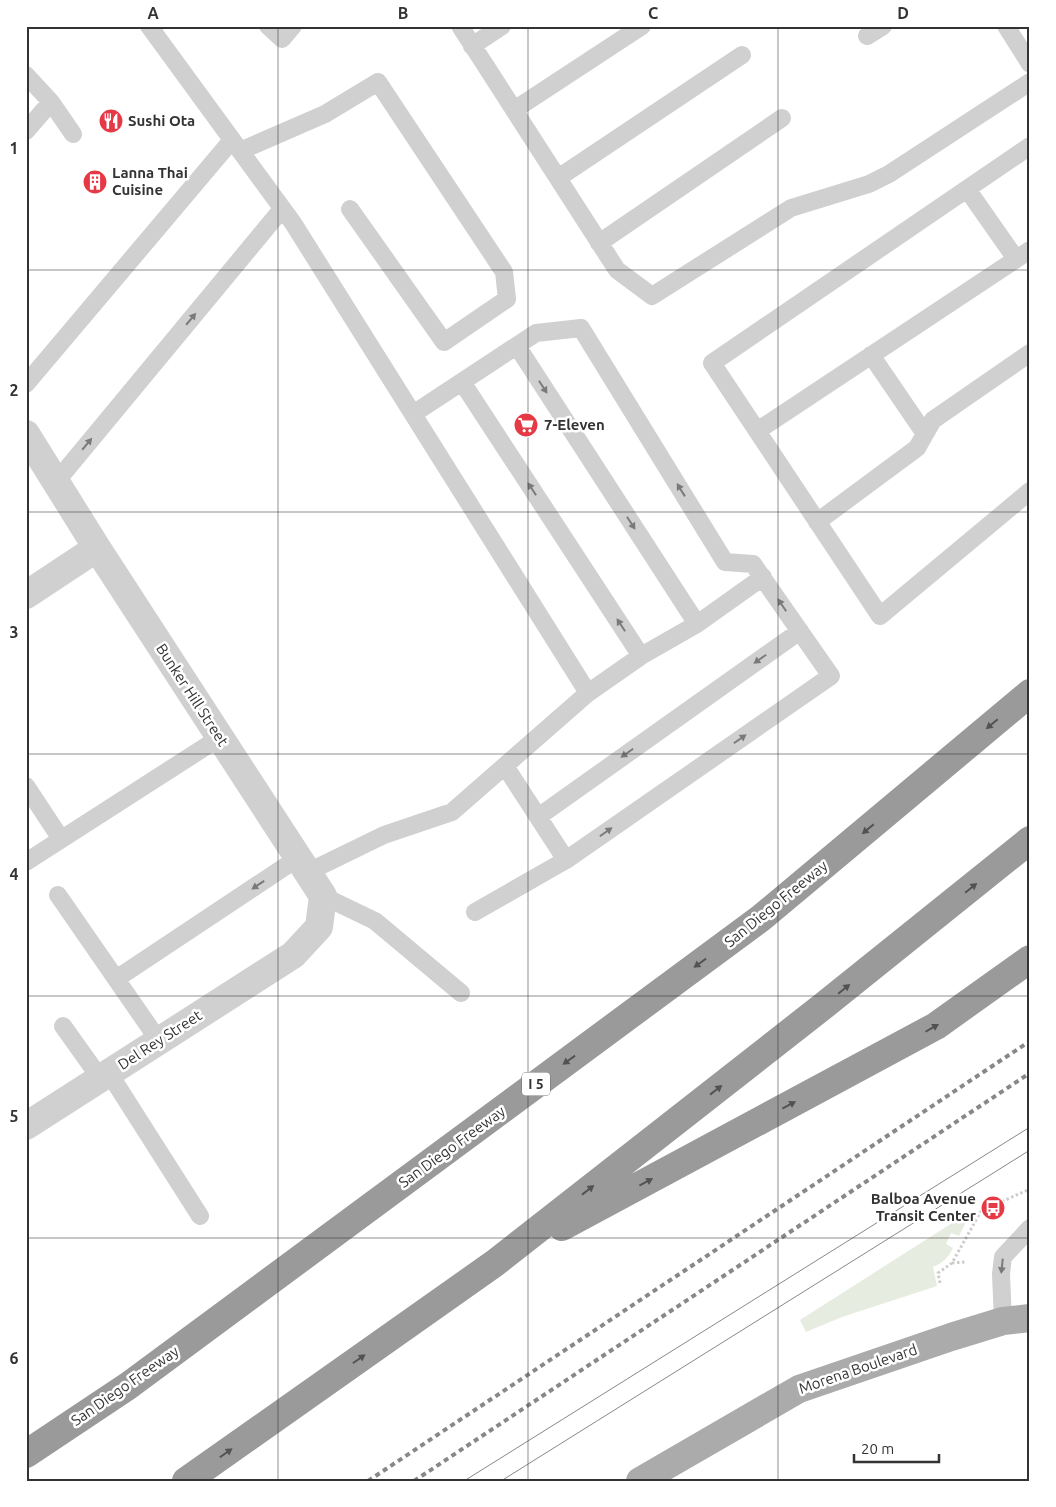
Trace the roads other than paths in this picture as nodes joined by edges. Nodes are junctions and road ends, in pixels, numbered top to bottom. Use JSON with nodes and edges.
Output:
{"nodes":[{"id":1,"x":149,"y":26,"type":"edge"},
{"id":2,"x":268,"y":26,"type":"edge"},
{"id":3,"x":293,"y":26,"type":"edge"},
{"id":4,"x":460,"y":26,"type":"edge"},
{"id":5,"x":502,"y":26,"type":"edge"},
{"id":6,"x":642,"y":26,"type":"edge"},
{"id":7,"x":883,"y":26,"type":"edge"},
{"id":8,"x":1006,"y":26,"type":"edge"},
{"id":9,"x":867,"y":36,"type":"dead end"},
{"id":10,"x":472,"y":46,"type":"junction"},
{"id":11,"x":742,"y":56,"type":"dead end"},
{"id":12,"x":1030,"y":64,"type":"edge"},
{"id":13,"x":26,"y":75,"type":"edge"},
{"id":14,"x":1030,"y":82,"type":"edge"},
{"id":15,"x":51,"y":102,"type":"junction"},
{"id":16,"x":514,"y":110,"type":"junction"},
{"id":17,"x":782,"y":118,"type":"dead end"},
{"id":18,"x":26,"y":131,"type":"edge"},
{"id":19,"x":73,"y":134,"type":"dead end"},
{"id":20,"x":236,"y":145,"type":"junction"},
{"id":21,"x":1030,"y":146,"type":"edge"},
{"id":22,"x":558,"y":178,"type":"junction"},
{"id":23,"x":967,"y":189,"type":"junction"},
{"id":24,"x":350,"y":209,"type":"dead end"},
{"id":25,"x":282,"y":210,"type":"junction"},
{"id":26,"x":599,"y":243,"type":"junction"},
{"id":27,"x":1023,"y":254,"type":"edge"},
{"id":28,"x":517,"y":346,"type":"junction"},
{"id":29,"x":1030,"y":352,"type":"edge"},
{"id":30,"x":871,"y":355,"type":"junction"},
{"id":31,"x":462,"y":382,"type":"junction"},
{"id":32,"x":26,"y":384,"type":"edge"},
{"id":33,"x":413,"y":414,"type":"junction"},
{"id":34,"x":757,"y":431,"type":"junction"},
{"id":35,"x":26,"y":434,"type":"edge"},
{"id":36,"x":925,"y":434,"type":"junction"},
{"id":37,"x":56,"y":482,"type":"junction"},
{"id":38,"x":1030,"y":491,"type":"edge"},
{"id":39,"x":817,"y":522,"type":"junction"},
{"id":40,"x":97,"y":548,"type":"junction"},
{"id":41,"x":763,"y":577,"type":"junction"},
{"id":42,"x":26,"y":595,"type":"edge"},
{"id":43,"x":697,"y":624,"type":"junction"},
{"id":44,"x":800,"y":631,"type":"junction"},
{"id":45,"x":641,"y":656,"type":"junction"},
{"id":46,"x":588,"y":693,"type":"junction"},
{"id":47,"x":1030,"y":693,"type":"edge"},
{"id":48,"x":219,"y":738,"type":"junction"},
{"id":49,"x":505,"y":766,"type":"junction"},
{"id":50,"x":26,"y":786,"type":"edge"},
{"id":51,"x":538,"y":817,"type":"junction"},
{"id":52,"x":61,"y":839,"type":"junction"},
{"id":53,"x":1030,"y":840,"type":"edge"},
{"id":54,"x":566,"y":860,"type":"junction"},
{"id":55,"x":26,"y":862,"type":"edge"},
{"id":56,"x":303,"y":865,"type":"junction"},
{"id":57,"x":58,"y":895,"type":"dead end"},
{"id":58,"x":323,"y":896,"type":"junction"},
{"id":59,"x":475,"y":912,"type":"dead end"},
{"id":60,"x":1030,"y":958,"type":"edge"},
{"id":61,"x":116,"y":979,"type":"junction"},
{"id":62,"x":461,"y":993,"type":"dead end"},
{"id":63,"x":62,"y":1026,"type":"dead end"},
{"id":64,"x":159,"y":1041,"type":"junction"},
{"id":65,"x":105,"y":1076,"type":"junction"},
{"id":66,"x":26,"y":1126,"type":"edge"},
{"id":67,"x":200,"y":1216,"type":"dead end"},
{"id":68,"x":1030,"y":1228,"type":"edge"},
{"id":69,"x":495,"y":1263,"type":"junction"},
{"id":70,"x":1030,"y":1318,"type":"edge"},
{"id":71,"x":1003,"y":1321,"type":"junction"},
{"id":72,"x":26,"y":1454,"type":"edge"},
{"id":73,"x":635,"y":1479,"type":"edge"},
{"id":74,"x":186,"y":1481,"type":"edge"}],
"edges":[{"from":1,"to":20,"type":"lane"},
{"from":2,"to":3,"type":"lane"},
{"from":4,"to":10,"type":"lane"},
{"from":5,"to":10,"type":"lane"},
{"from":6,"to":16,"type":"lane"},
{"from":7,"to":9,"type":"lane"},
{"from":8,"to":12,"type":"lane"},
{"from":10,"to":16,"type":"lane"},
{"from":11,"to":22,"type":"lane"},
{"from":13,"to":15,"type":"lane"},
{"from":14,"to":26,"type":"lane"},
{"from":15,"to":18,"type":"lane"},
{"from":15,"to":19,"type":"lane"},
{"from":16,"to":22,"type":"lane"},
{"from":17,"to":26,"type":"lane"},
{"from":20,"to":24,"type":"lane"},
{"from":20,"to":25,"type":"lane"},
{"from":20,"to":32,"type":"lane"},
{"from":21,"to":23,"type":"lane"},
{"from":22,"to":26,"type":"lane"},
{"from":23,"to":27,"type":"lane"},
{"from":23,"to":34,"type":"lane"},
{"from":25,"to":33,"type":"lane"},
{"from":37,"to":25,"type":"lane","one_way":true},
{"from":27,"to":30,"type":"lane"},
{"from":28,"to":31,"type":"lane"},
{"from":41,"to":28,"type":"lane","one_way":true},
{"from":28,"to":43,"type":"lane","one_way":true},
{"from":29,"to":36,"type":"lane"},
{"from":30,"to":34,"type":"lane"},
{"from":30,"to":36,"type":"lane"},
{"from":31,"to":33,"type":"lane"},
{"from":45,"to":31,"type":"lane","one_way":true},
{"from":33,"to":46,"type":"lane"},
{"from":34,"to":39,"type":"lane"},
{"from":35,"to":37,"type":"street","name":"Bunker Hill Street"},
{"from":36,"to":39,"type":"lane"},
{"from":37,"to":40,"type":"street","name":"Bunker Hill Street"},
{"from":38,"to":39,"type":"lane"},
{"from":40,"to":42,"type":"street"},
{"from":40,"to":48,"type":"street","name":"Bunker Hill Street"},
{"from":41,"to":43,"type":"lane"},
{"from":44,"to":41,"type":"lane","one_way":true},
{"from":43,"to":45,"type":"lane"},
{"from":44,"to":51,"type":"lane","one_way":true},
{"from":54,"to":44,"type":"lane","one_way":true},
{"from":45,"to":46,"type":"lane"},
{"from":46,"to":49,"type":"lane"},
{"from":47,"to":72,"type":"highway","name":"San Diego Freeway","number":"I 5","one_way":true},
{"from":48,"to":52,"type":"lane"},
{"from":48,"to":56,"type":"street","name":"Bunker Hill Street"},
{"from":49,"to":51,"type":"lane"},
{"from":49,"to":56,"type":"lane"},
{"from":50,"to":52,"type":"lane"},
{"from":51,"to":54,"type":"lane"},
{"from":52,"to":55,"type":"lane"},
{"from":69,"to":53,"type":"highway","one_way":true},
{"from":54,"to":59,"type":"lane"},
{"from":56,"to":58,"type":"street","name":"Bunker Hill Street"},
{"from":56,"to":61,"type":"lane","one_way":true},
{"from":57,"to":61,"type":"lane"},
{"from":58,"to":62,"type":"lane"},
{"from":58,"to":64,"type":"street","name":"Del Rey Street"},
{"from":69,"to":60,"type":"highway","one_way":true},
{"from":61,"to":64,"type":"lane"},
{"from":63,"to":65,"type":"lane"},
{"from":64,"to":65,"type":"street","name":"Del Rey Street"},
{"from":65,"to":66,"type":"street","name":"Del Rey Street"},
{"from":65,"to":67,"type":"lane"},
{"from":68,"to":71,"type":"lane","one_way":true},
{"from":74,"to":69,"type":"highway","one_way":true},
{"from":70,"to":71,"type":"main road","name":"Morena Boulevard"},
{"from":71,"to":73,"type":"main road","name":"Morena Boulevard"}]}
